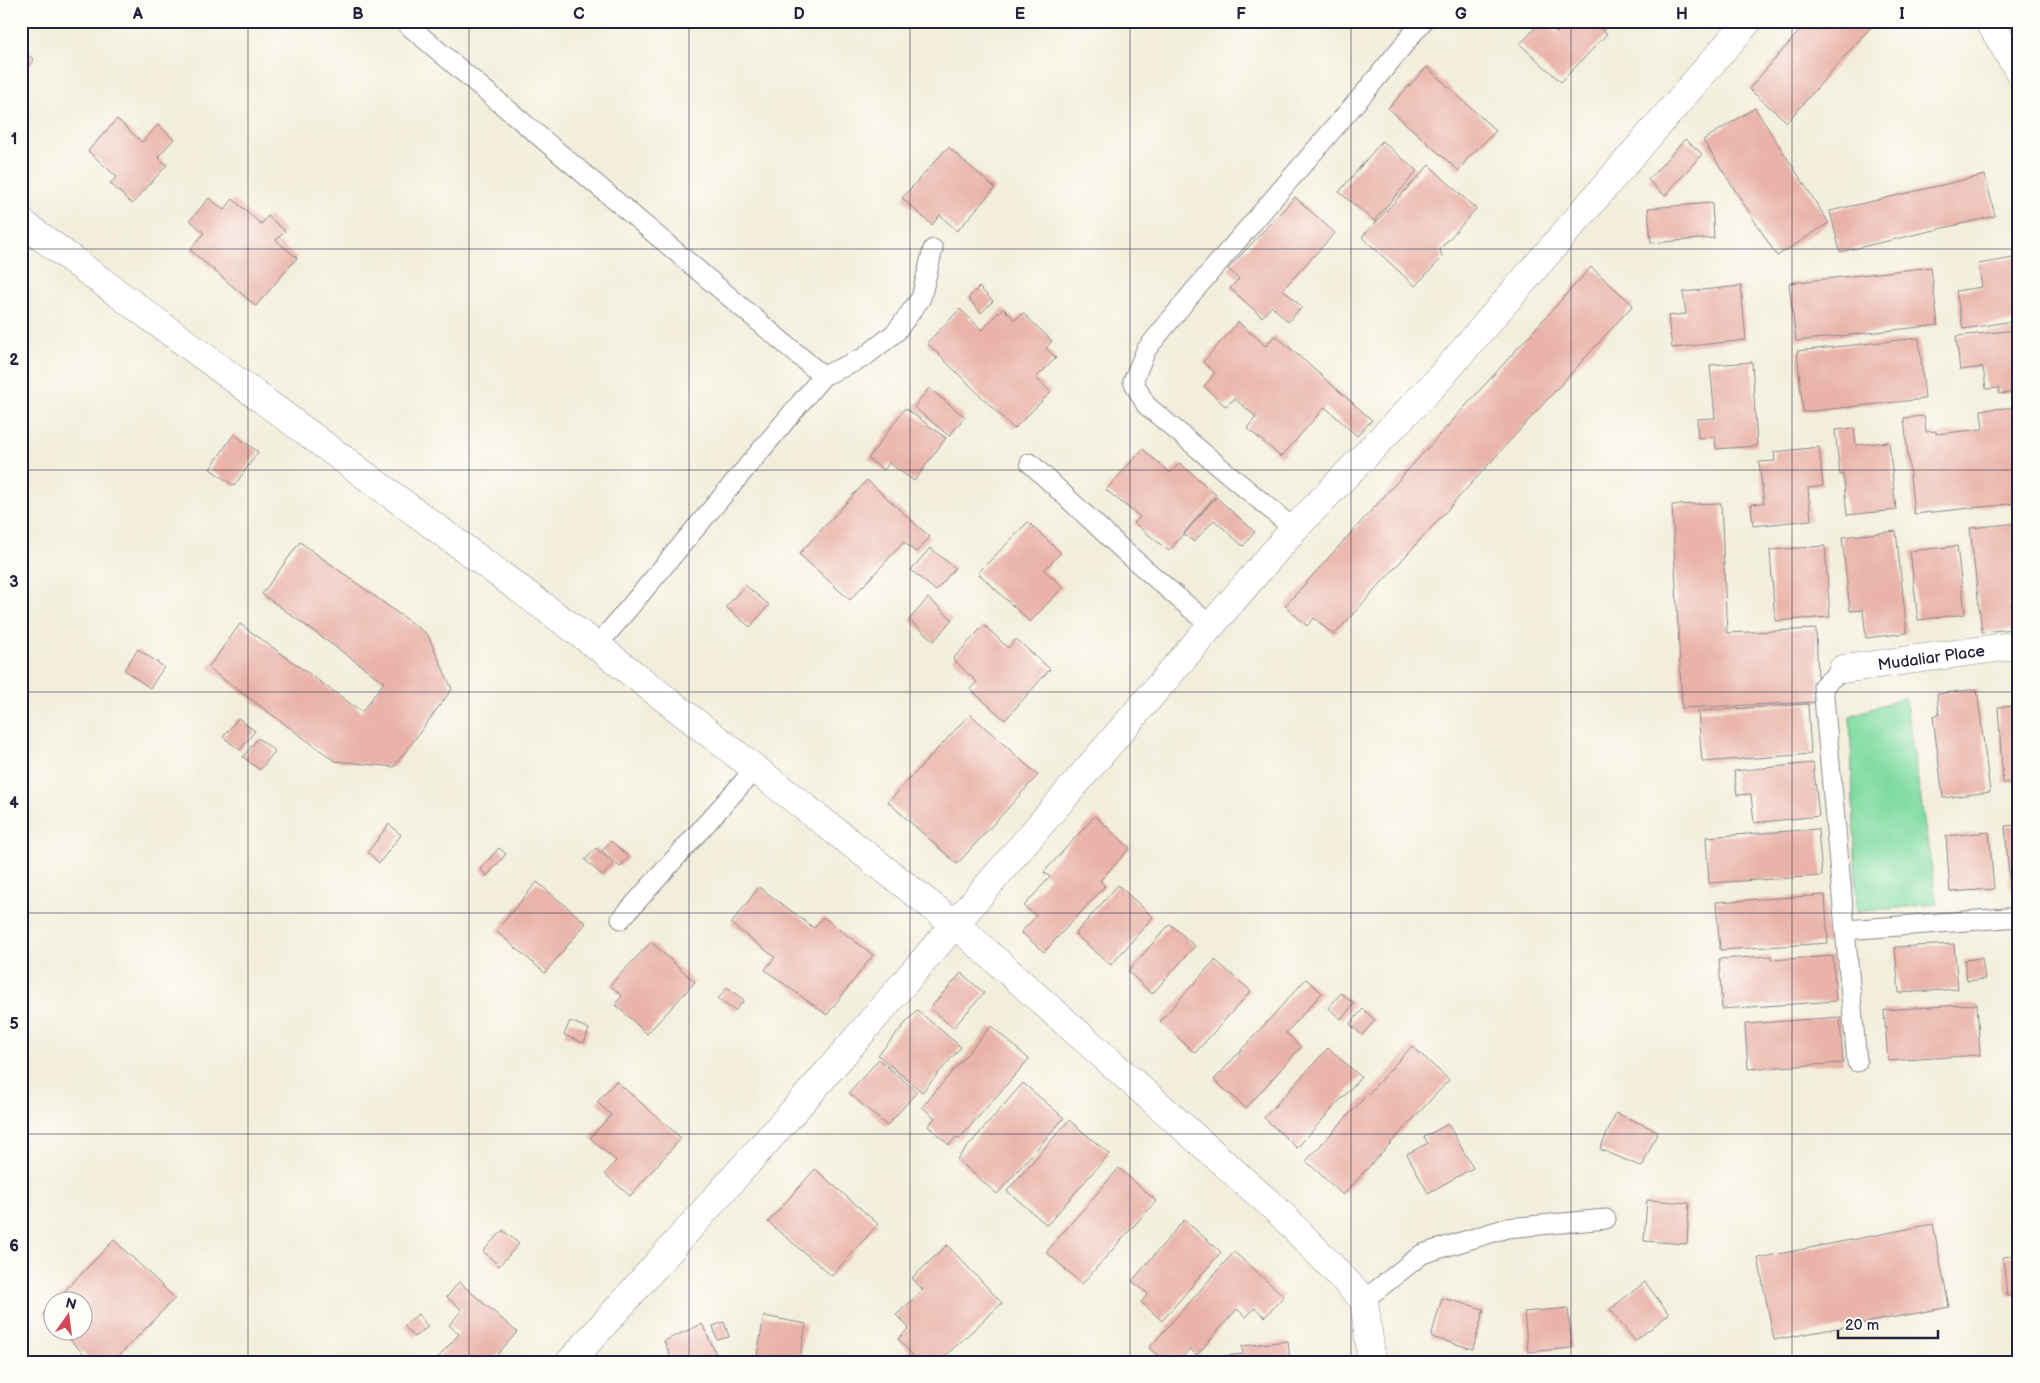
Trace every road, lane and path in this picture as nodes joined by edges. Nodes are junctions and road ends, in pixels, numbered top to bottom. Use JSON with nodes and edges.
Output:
{"nodes":[{"id":1,"x":403,"y":21,"type":"edge"},
{"id":2,"x":1423,"y":21,"type":"edge"},
{"id":3,"x":1748,"y":21,"type":"edge"},
{"id":4,"x":1989,"y":21,"type":"edge"},
{"id":5,"x":2019,"y":71,"type":"edge"},
{"id":6,"x":21,"y":222,"type":"edge"},
{"id":7,"x":933,"y":250,"type":"dead end"},
{"id":8,"x":823,"y":376,"type":"junction"},
{"id":9,"x":1030,"y":462,"type":"dead end"},
{"id":10,"x":1294,"y":529,"type":"junction"},
{"id":11,"x":1211,"y":626,"type":"junction"},
{"id":12,"x":2019,"y":645,"type":"edge"},
{"id":13,"x":597,"y":646,"type":"junction"},
{"id":14,"x":1843,"y":669,"type":"joint"},
{"id":15,"x":755,"y":769,"type":"junction"},
{"id":16,"x":2019,"y":917,"type":"edge"},
{"id":17,"x":621,"y":919,"type":"dead end"},
{"id":18,"x":955,"y":924,"type":"junction"},
{"id":19,"x":1846,"y":930,"type":"junction"},
{"id":20,"x":1857,"y":1062,"type":"dead end"},
{"id":21,"x":1606,"y":1219,"type":"dead end"},
{"id":22,"x":1364,"y":1300,"type":"junction"},
{"id":23,"x":570,"y":1362,"type":"edge"},
{"id":24,"x":1372,"y":1362,"type":"edge"}],
"edges":[{"from":1,"to":8,"type":"lane"},
{"from":2,"to":10,"type":"lane"},
{"from":3,"to":10,"type":"street"},
{"from":4,"to":5,"type":"street"},
{"from":6,"to":13,"type":"street"},
{"from":7,"to":8,"type":"lane"},
{"from":8,"to":13,"type":"lane"},
{"from":9,"to":11,"type":"lane"},
{"from":10,"to":11,"type":"street"},
{"from":11,"to":18,"type":"street"},
{"from":12,"to":14,"type":"street","name":"Mudaliar Place"},
{"from":13,"to":15,"type":"street"},
{"from":14,"to":19,"type":"lane"},
{"from":15,"to":17,"type":"lane"},
{"from":15,"to":18,"type":"street"},
{"from":16,"to":19,"type":"lane"},
{"from":18,"to":22,"type":"street"},
{"from":18,"to":23,"type":"street"},
{"from":19,"to":20,"type":"lane"},
{"from":21,"to":22,"type":"lane"},
{"from":22,"to":24,"type":"street"}]}
